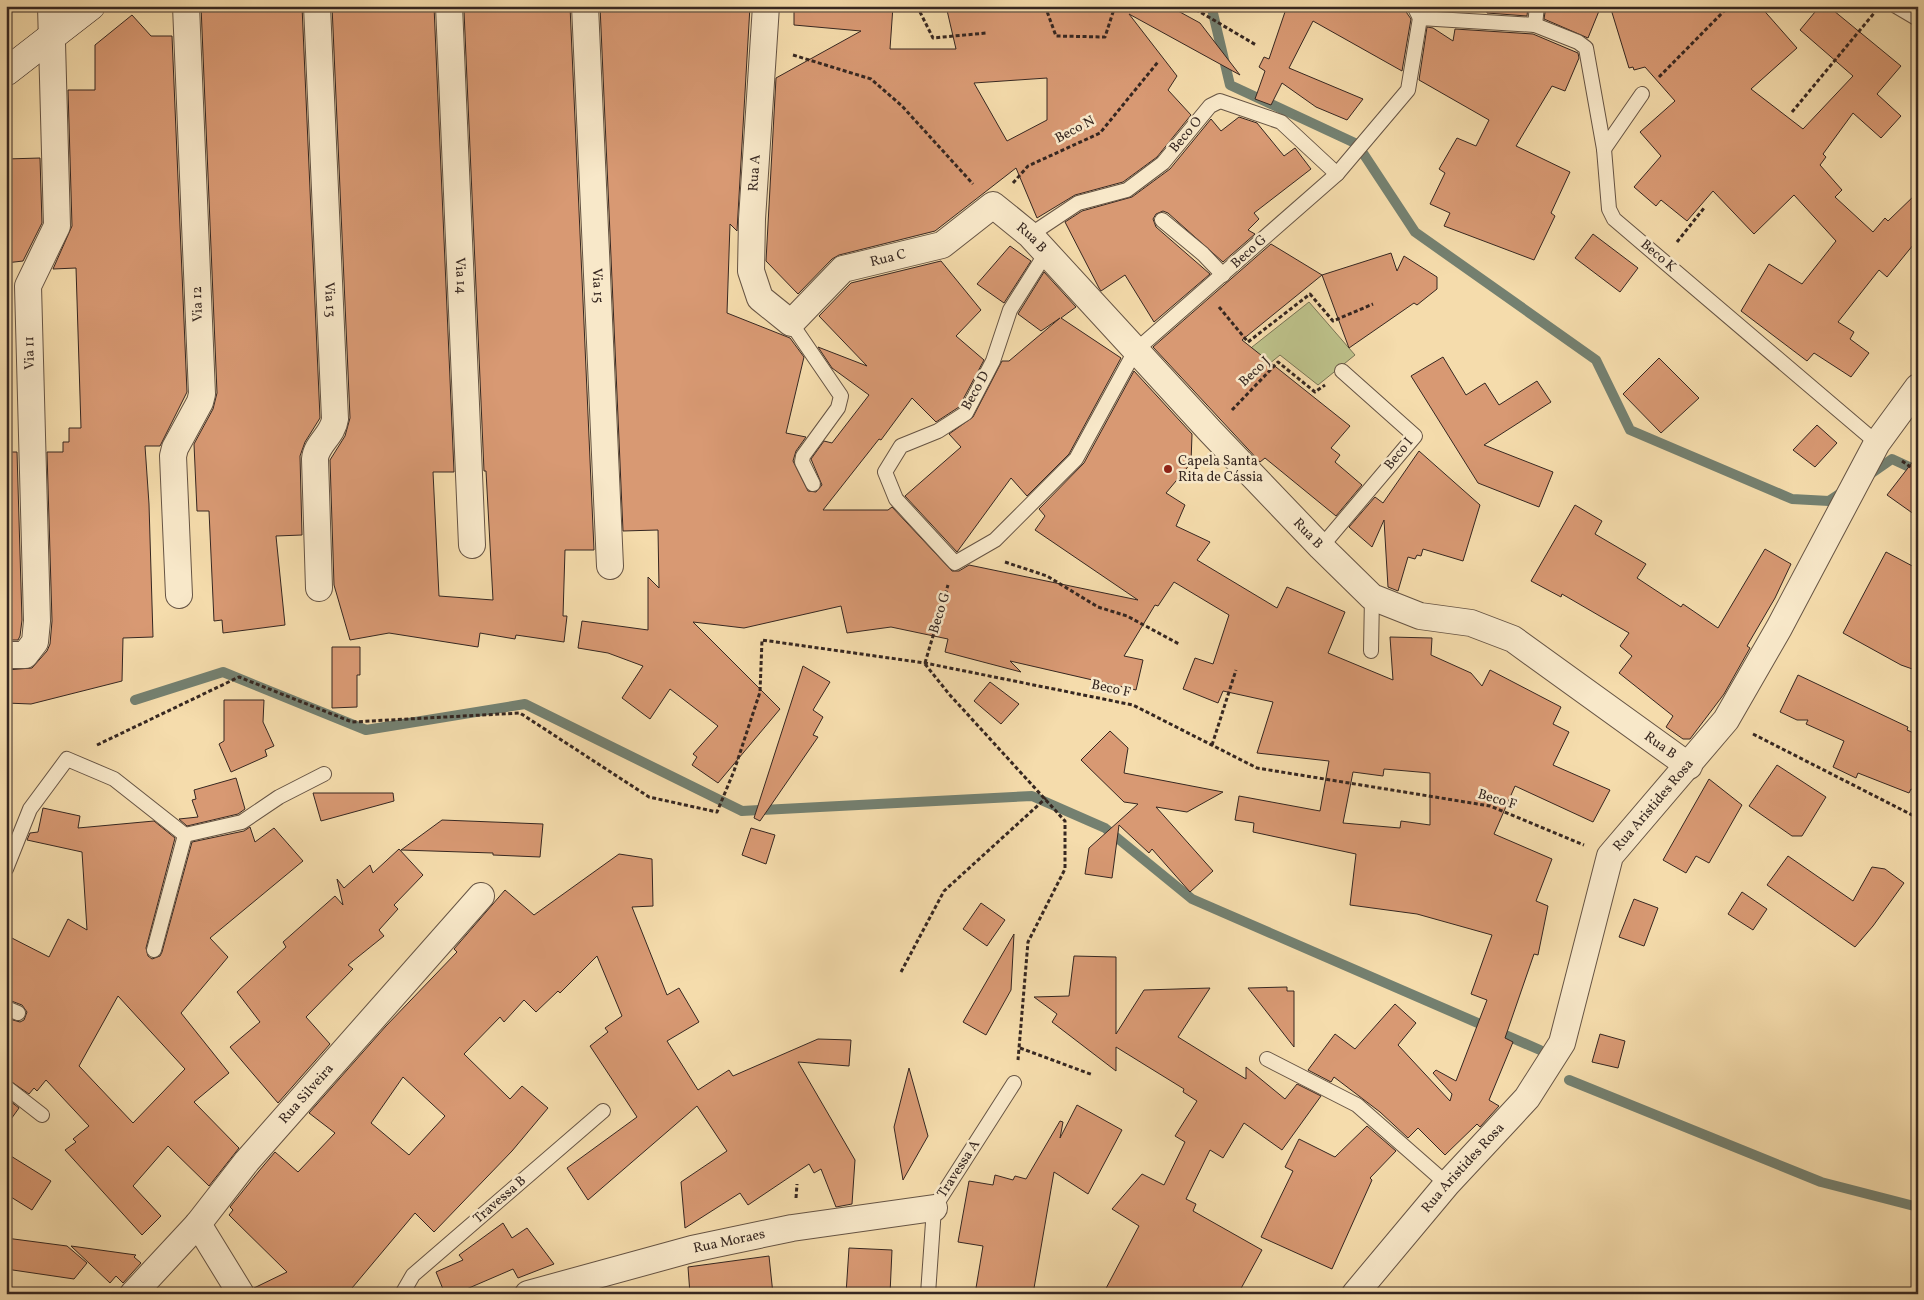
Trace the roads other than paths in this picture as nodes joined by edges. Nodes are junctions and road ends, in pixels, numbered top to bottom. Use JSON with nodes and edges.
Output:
{"nodes":[{"id":1,"x":52,"y":6,"type":"edge"},
{"id":2,"x":91,"y":6,"type":"edge"},
{"id":3,"x":186,"y":6,"type":"edge"},
{"id":4,"x":317,"y":6,"type":"edge"},
{"id":5,"x":449,"y":6,"type":"edge"},
{"id":6,"x":585,"y":6,"type":"edge"},
{"id":7,"x":766,"y":6,"type":"edge"},
{"id":8,"x":1537,"y":6,"type":"edge"},
{"id":9,"x":1896,"y":6,"type":"edge"},
{"id":10,"x":1417,"y":12,"type":"edge"},
{"id":11,"x":1918,"y":19,"type":"edge"},
{"id":12,"x":1534,"y":25,"type":"junction"},
{"id":13,"x":52,"y":36,"type":"junction"},
{"id":14,"x":6,"y":72,"type":"edge"},
{"id":15,"x":1642,"y":94,"type":"road end"},
{"id":16,"x":1604,"y":149,"type":"junction"},
{"id":17,"x":1337,"y":174,"type":"junction"},
{"id":18,"x":986,"y":198,"type":"joint"},
{"id":19,"x":1162,"y":220,"type":"dead end"},
{"id":20,"x":1038,"y":244,"type":"junction"},
{"id":21,"x":1223,"y":275,"type":"junction"},
{"id":22,"x":791,"y":323,"type":"junction"},
{"id":23,"x":1135,"y":351,"type":"junction"},
{"id":24,"x":1342,"y":371,"type":"road end"},
{"id":25,"x":1918,"y":387,"type":"edge"},
{"id":26,"x":1877,"y":443,"type":"junction"},
{"id":27,"x":813,"y":484,"type":"dead end"},
{"id":28,"x":472,"y":545,"type":"dead end"},
{"id":29,"x":1320,"y":547,"type":"junction"},
{"id":30,"x":955,"y":563,"type":"joint"},
{"id":31,"x":610,"y":566,"type":"dead end"},
{"id":32,"x":319,"y":588,"type":"dead end"},
{"id":33,"x":179,"y":595,"type":"dead end"},
{"id":34,"x":1372,"y":597,"type":"junction"},
{"id":35,"x":1371,"y":651,"type":"dead end"},
{"id":36,"x":6,"y":655,"type":"edge"},
{"id":37,"x":1688,"y":766,"type":"junction"},
{"id":38,"x":324,"y":774,"type":"dead end"},
{"id":39,"x":185,"y":835,"type":"junction"},
{"id":40,"x":6,"y":869,"type":"edge"},
{"id":41,"x":482,"y":896,"type":"dead end"},
{"id":42,"x":154,"y":950,"type":"dead end"},
{"id":43,"x":1267,"y":1058,"type":"dead end"},
{"id":44,"x":1014,"y":1084,"type":"road end"},
{"id":45,"x":6,"y":1087,"type":"edge"},
{"id":46,"x":603,"y":1111,"type":"dead end"},
{"id":47,"x":42,"y":1115,"type":"dead end"},
{"id":48,"x":1447,"y":1184,"type":"junction"},
{"id":49,"x":934,"y":1208,"type":"junction"},
{"id":50,"x":198,"y":1224,"type":"junction"},
{"id":51,"x":133,"y":1294,"type":"edge"},
{"id":52,"x":241,"y":1294,"type":"edge"},
{"id":53,"x":402,"y":1294,"type":"edge"},
{"id":54,"x":528,"y":1294,"type":"edge"},
{"id":55,"x":928,"y":1294,"type":"edge"},
{"id":56,"x":1355,"y":1294,"type":"edge"}],
"edges":[{"from":1,"to":13,"type":"street","name":"Via 11"},
{"from":2,"to":13,"type":"street"},
{"from":3,"to":33,"type":"street","name":"Via 12"},
{"from":4,"to":32,"type":"street","name":"Via 13"},
{"from":5,"to":28,"type":"street","name":"Via 14"},
{"from":6,"to":31,"type":"street","name":"Via 15"},
{"from":7,"to":22,"type":"street","name":"Rua A"},
{"from":8,"to":12,"type":"lane"},
{"from":9,"to":11,"type":"lane"},
{"from":10,"to":12,"type":"lane","name":"Beco G"},
{"from":10,"to":17,"type":"lane","name":"Beco G"},
{"from":12,"to":16,"type":"lane","name":"Beco K"},
{"from":13,"to":14,"type":"street"},
{"from":13,"to":36,"type":"street","name":"Via 11"},
{"from":15,"to":16,"type":"lane"},
{"from":16,"to":26,"type":"lane","name":"Beco K"},
{"from":17,"to":20,"type":"lane","name":"Beco O"},
{"from":17,"to":21,"type":"lane","name":"Beco G"},
{"from":18,"to":20,"type":"street","name":"Rua B"},
{"from":18,"to":22,"type":"street","name":"Rua C"},
{"from":19,"to":21,"type":"lane"},
{"from":20,"to":23,"type":"street","name":"Rua B"},
{"from":20,"to":30,"type":"lane","name":"Beco D"},
{"from":21,"to":23,"type":"lane","name":"Beco G"},
{"from":22,"to":27,"type":"lane"},
{"from":23,"to":29,"type":"street","name":"Rua B"},
{"from":23,"to":30,"type":"lane","name":"Beco G"},
{"from":24,"to":29,"type":"lane","name":"Beco I"},
{"from":25,"to":26,"type":"street","name":"Rua Aristides Rosa"},
{"from":26,"to":37,"type":"street","name":"Rua Aristides Rosa"},
{"from":29,"to":34,"type":"street","name":"Rua B"},
{"from":34,"to":35,"type":"lane"},
{"from":34,"to":37,"type":"street","name":"Rua B"},
{"from":37,"to":48,"type":"street","name":"Rua Aristides Rosa"},
{"from":38,"to":39,"type":"lane"},
{"from":39,"to":40,"type":"lane"},
{"from":39,"to":42,"type":"lane"},
{"from":41,"to":50,"type":"street","name":"Rua Silveira"},
{"from":43,"to":48,"type":"lane"},
{"from":44,"to":49,"type":"lane","name":"Travessa A"},
{"from":45,"to":47,"type":"lane"},
{"from":46,"to":53,"type":"lane","name":"Travessa B"},
{"from":48,"to":56,"type":"street","name":"Rua Aristides Rosa"},
{"from":49,"to":54,"type":"street","name":"Rua Moraes"},
{"from":49,"to":55,"type":"lane","name":"Travessa A"},
{"from":50,"to":51,"type":"street","name":"Rua Silveira"},
{"from":50,"to":52,"type":"street"}]}
